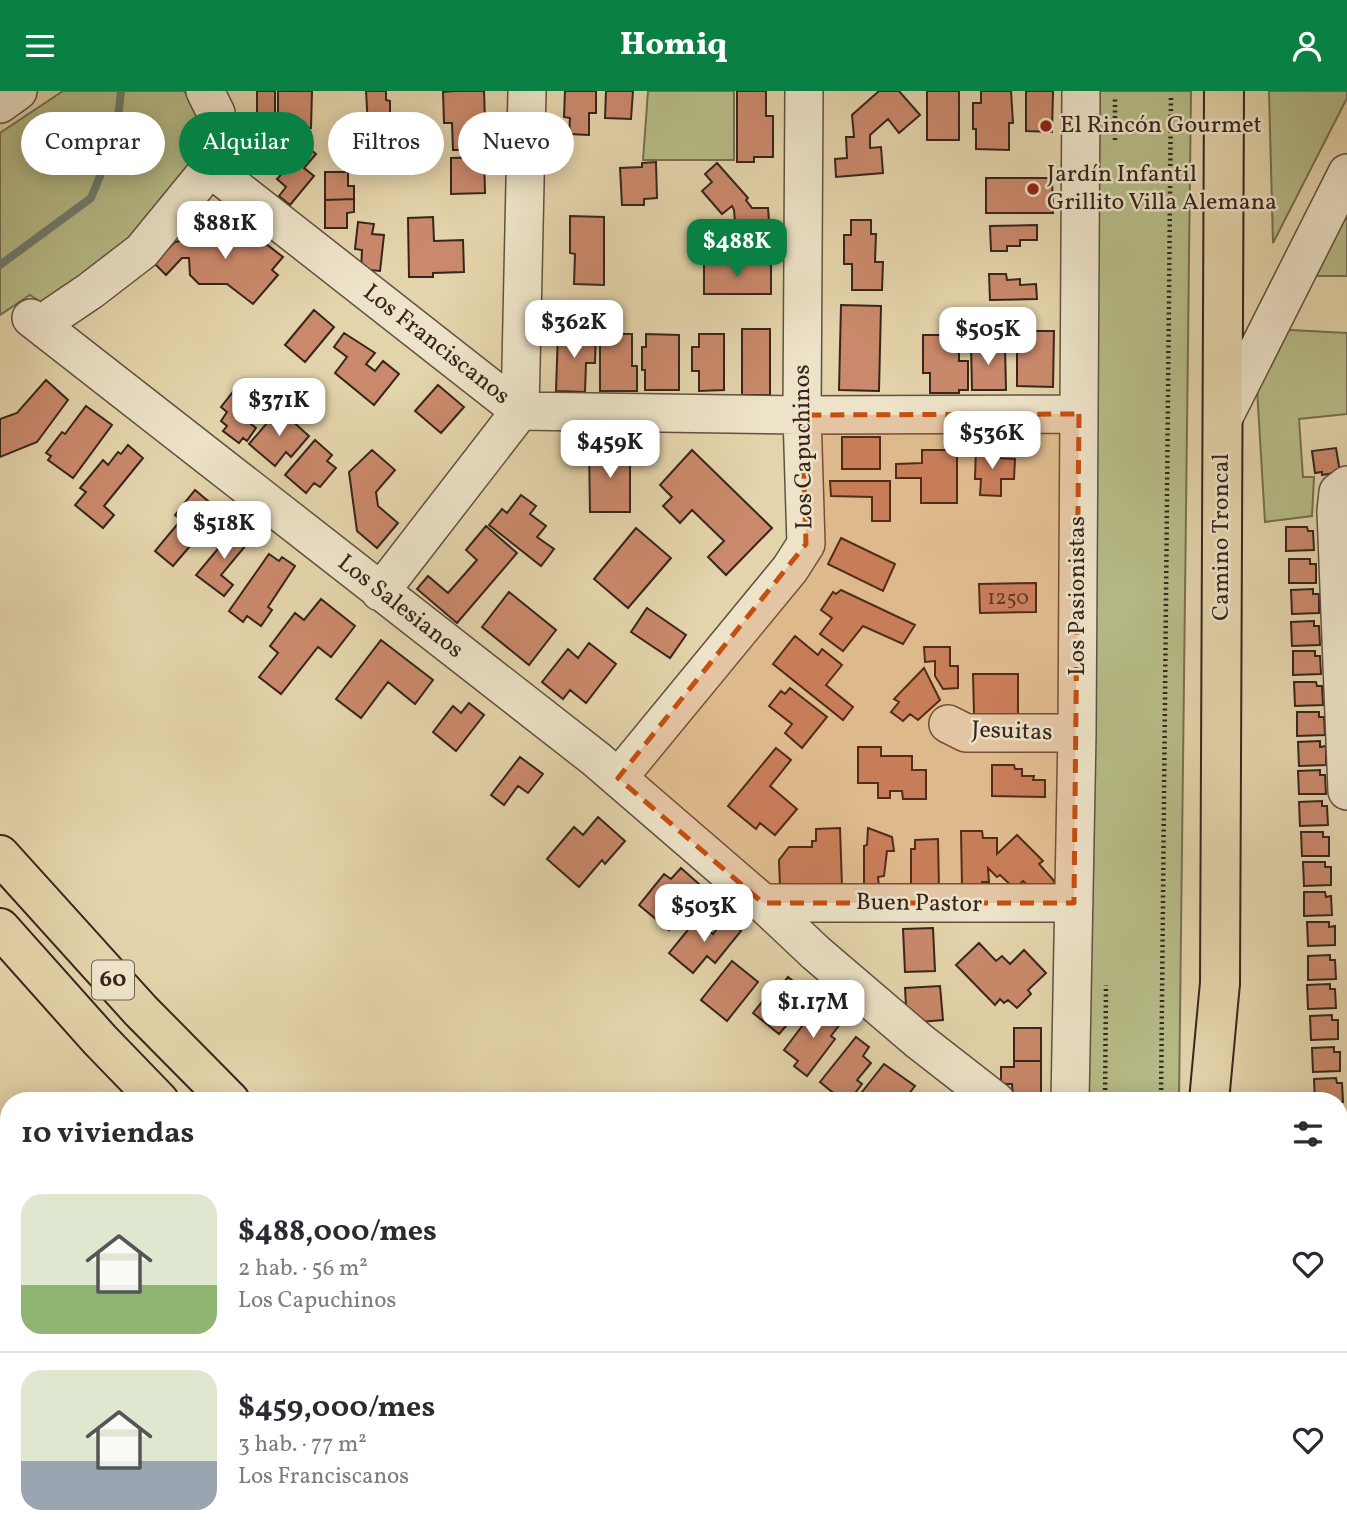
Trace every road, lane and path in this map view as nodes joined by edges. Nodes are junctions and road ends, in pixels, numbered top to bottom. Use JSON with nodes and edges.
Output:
{"nodes":[{"id":1,"x":18,"y":91,"type":"edge"},
{"id":2,"x":205,"y":91,"type":"edge"},
{"id":3,"x":527,"y":91,"type":"edge"},
{"id":4,"x":804,"y":91,"type":"edge"},
{"id":5,"x":1082,"y":91,"type":"edge"},
{"id":6,"x":1224,"y":91,"type":"edge"},
{"id":7,"x":1171,"y":96,"type":"dead end"},
{"id":8,"x":0,"y":103,"type":"edge"},
{"id":9,"x":216,"y":112,"type":"edge"},
{"id":10,"x":1347,"y":173,"type":"edge"},
{"id":11,"x":204,"y":175,"type":"edge"},
{"id":12,"x":219,"y":175,"type":"edge"},
{"id":13,"x":520,"y":411,"type":"junction"},
{"id":14,"x":1079,"y":414,"type":"junction"},
{"id":15,"x":802,"y":415,"type":"junction"},
{"id":16,"x":1223,"y":419,"type":"junction"},
{"id":17,"x":1343,"y":489,"type":"edge"},
{"id":18,"x":380,"y":592,"type":"junction"},
{"id":19,"x":1344,"y":633,"type":"edge"},
{"id":20,"x":947,"y":724,"type":"dead end"},
{"id":21,"x":1077,"y":733,"type":"junction"},
{"id":22,"x":1347,"y":772,"type":"edge"},
{"id":23,"x":618,"y":778,"type":"junction"},
{"id":24,"x":0,"y":855,"type":"edge"},
{"id":25,"x":763,"y":903,"type":"junction"},
{"id":26,"x":1074,"y":903,"type":"junction"},
{"id":27,"x":0,"y":928,"type":"edge"},
{"id":28,"x":1220,"y":983,"type":"junction"},
{"id":29,"x":150,"y":1092,"type":"edge"},
{"id":30,"x":221,"y":1092,"type":"edge"},
{"id":31,"x":985,"y":1092,"type":"edge"},
{"id":32,"x":1070,"y":1092,"type":"edge"},
{"id":33,"x":1161,"y":1092,"type":"edge"},
{"id":34,"x":1210,"y":1092,"type":"edge"},
{"id":35,"x":1220,"y":1092,"type":"edge"},
{"id":36,"x":1228,"y":1092,"type":"edge"}],
"edges":[{"from":1,"to":8,"type":"street"},
{"from":2,"to":9,"type":"street"},
{"from":3,"to":13,"type":"street"},
{"from":4,"to":15,"type":"street","name":"Los Capuchinos"},
{"from":5,"to":14,"type":"street","name":"Los Pasionistas"},
{"from":6,"to":16,"type":"main road","name":"Camino Troncal"},
{"from":7,"to":33,"type":"path"},
{"from":10,"to":16,"type":"street"},
{"from":11,"to":18,"type":"street","name":"Los Salesianos"},
{"from":12,"to":13,"type":"street","name":"Los Franciscanos"},
{"from":13,"to":15,"type":"street","name":"Los Franciscanos"},
{"from":13,"to":18,"type":"street"},
{"from":14,"to":15,"type":"street","name":"Los Franciscanos"},
{"from":14,"to":21,"type":"street","name":"Los Pasionistas"},
{"from":15,"to":23,"type":"street","name":"Los Capuchinos"},
{"from":16,"to":28,"type":"main road","name":"Camino Troncal"},
{"from":17,"to":19,"type":"street"},
{"from":18,"to":23,"type":"street","name":"Los Salesianos"},
{"from":19,"to":22,"type":"street"},
{"from":20,"to":21,"type":"street","name":"Jesuitas"},
{"from":21,"to":26,"type":"street","name":"Los Pasionistas"},
{"from":23,"to":25,"type":"street","name":"Los Salesianos"},
{"from":24,"to":30,"type":"main road","number":"60"},
{"from":25,"to":26,"type":"street","name":"Buen Pastor"},
{"from":25,"to":31,"type":"street","name":"Los Salesianos"},
{"from":26,"to":32,"type":"street","name":"Los Pasionistas"},
{"from":27,"to":29,"type":"main road","number":"60"},
{"from":28,"to":34,"type":"main road"},
{"from":28,"to":35,"type":"main road"},
{"from":28,"to":36,"type":"main road"}]}
